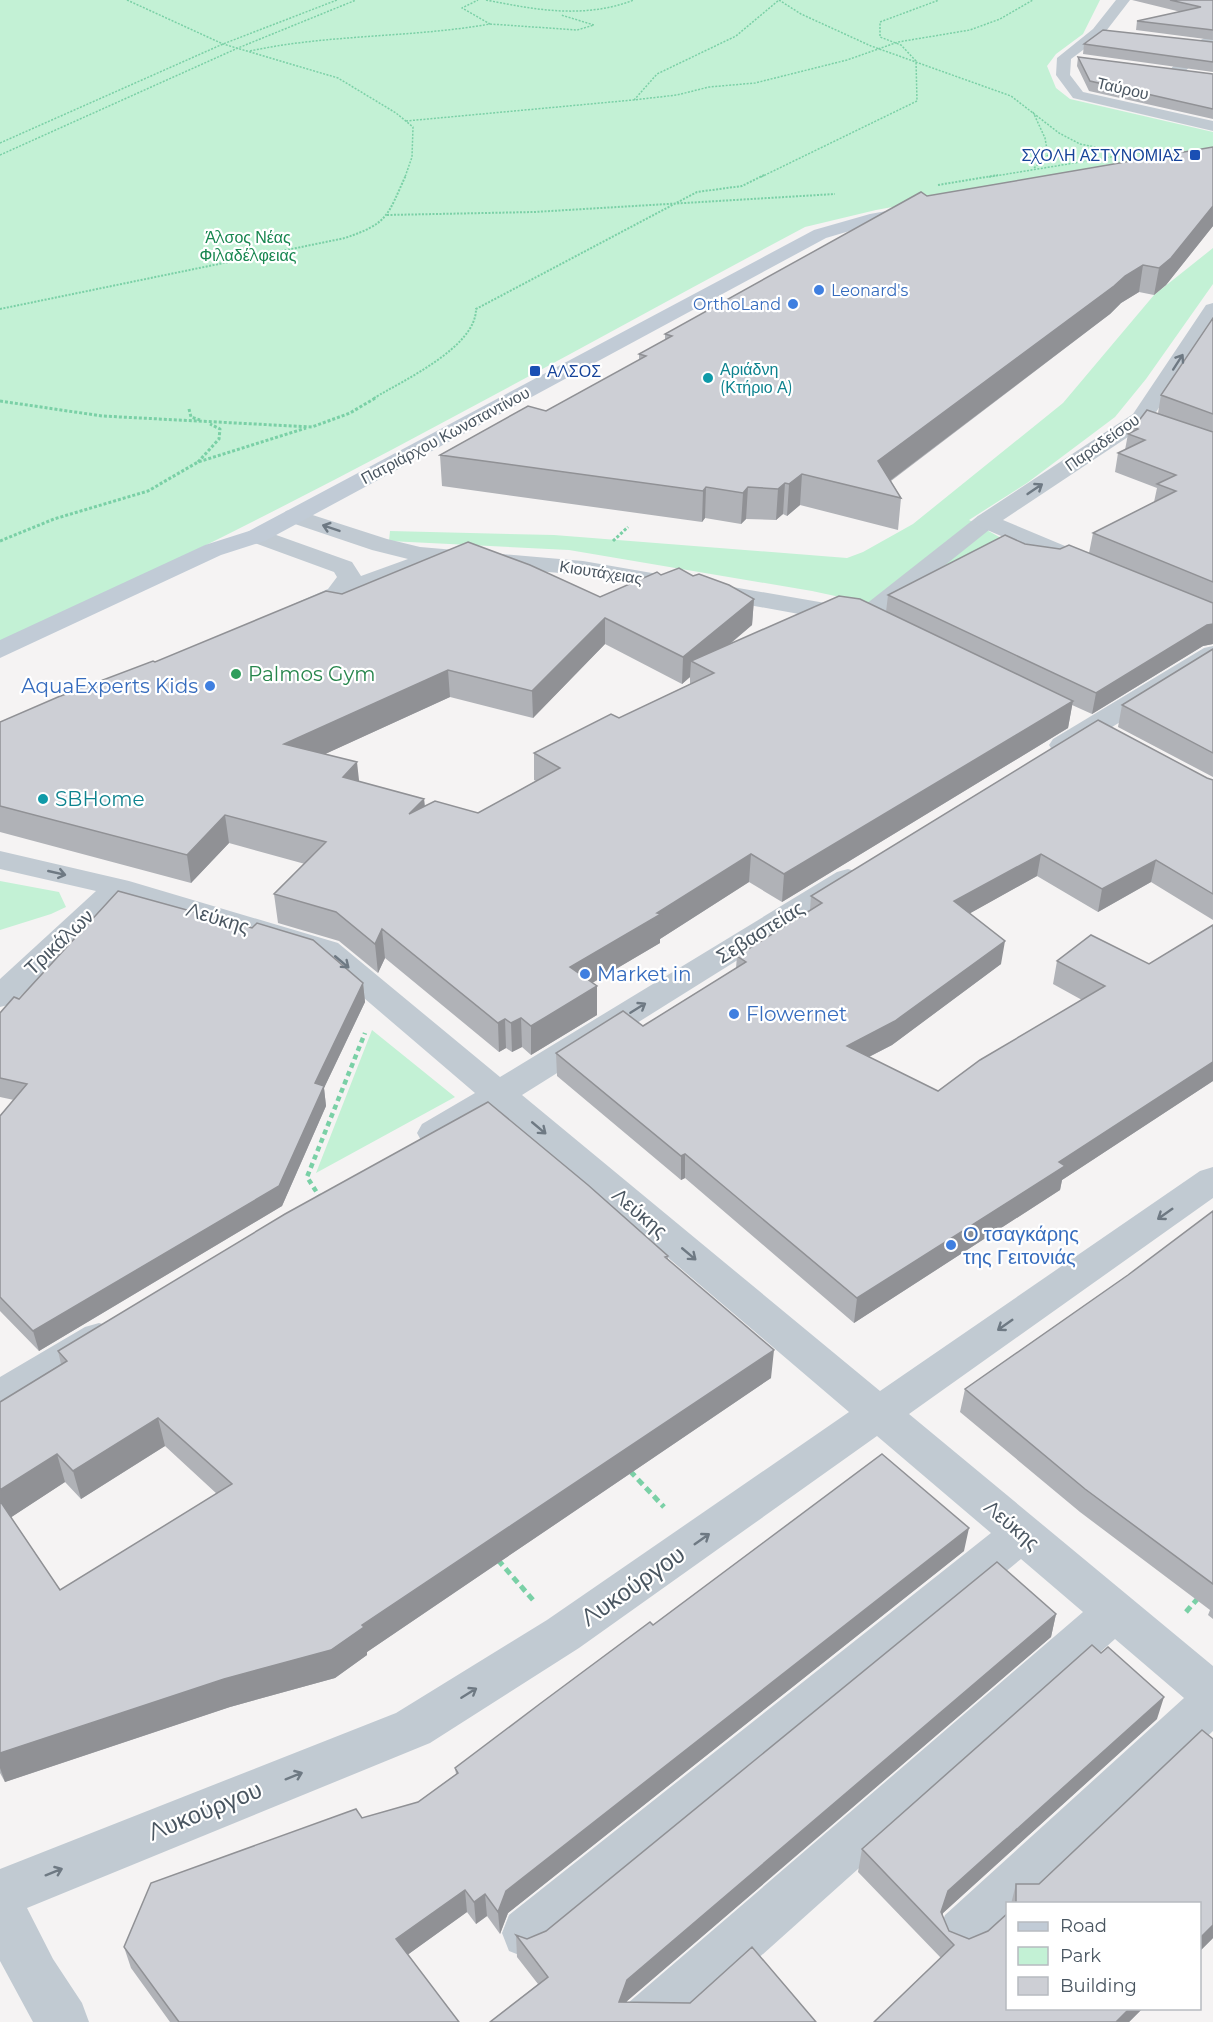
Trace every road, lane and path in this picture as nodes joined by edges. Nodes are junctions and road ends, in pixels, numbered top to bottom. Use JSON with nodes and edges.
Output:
{"nodes":[{"id":1,"x":127,"y":0,"type":"edge"},
{"id":2,"x":337,"y":0,"type":"edge"},
{"id":3,"x":356,"y":0,"type":"edge"},
{"id":4,"x":478,"y":0,"type":"edge"},
{"id":5,"x":486,"y":0,"type":"edge"},
{"id":6,"x":634,"y":0,"type":"edge"},
{"id":7,"x":779,"y":0,"type":"edge"},
{"id":8,"x":939,"y":0,"type":"edge"},
{"id":9,"x":1033,"y":0,"type":"edge"},
{"id":10,"x":1122,"y":0,"type":"edge"},
{"id":11,"x":559,"y":13,"type":"junction"},
{"id":12,"x":490,"y":24,"type":"junction"},
{"id":13,"x":1098,"y":32,"type":"junction"},
{"id":14,"x":1121,"y":35,"type":"edge"},
{"id":15,"x":1179,"y":42,"type":"edge"},
{"id":16,"x":1209,"y":42,"type":"edge"},
{"id":17,"x":894,"y":43,"type":"junction"},
{"id":18,"x":224,"y":44,"type":"junction"},
{"id":19,"x":238,"y":48,"type":"junction"},
{"id":20,"x":878,"y":48,"type":"junction"},
{"id":21,"x":249,"y":52,"type":"junction"},
{"id":22,"x":1064,"y":58,"type":"junction"},
{"id":23,"x":916,"y":61,"type":"junction"},
{"id":24,"x":1087,"y":61,"type":"edge"},
{"id":25,"x":1154,"y":70,"type":"edge"},
{"id":26,"x":1176,"y":73,"type":"junction"},
{"id":27,"x":1194,"y":75,"type":"edge"},
{"id":28,"x":633,"y":100,"type":"junction"},
{"id":29,"x":1138,"y":110,"type":"junction"},
{"id":30,"x":1033,"y":111,"type":"junction"},
{"id":31,"x":405,"y":121,"type":"junction"},
{"id":32,"x":1213,"y":126,"type":"edge"},
{"id":33,"x":0,"y":142,"type":"edge"},
{"id":34,"x":1135,"y":153,"type":"junction"},
{"id":35,"x":0,"y":155,"type":"edge"},
{"id":36,"x":1178,"y":156,"type":"edge"},
{"id":37,"x":1032,"y":170,"type":"junction"},
{"id":38,"x":938,"y":185,"type":"dead end"},
{"id":39,"x":839,"y":194,"type":"dead end"},
{"id":40,"x":676,"y":203,"type":"junction"},
{"id":41,"x":933,"y":207,"type":"edge"},
{"id":42,"x":387,"y":215,"type":"junction"},
{"id":43,"x":0,"y":309,"type":"edge"},
{"id":44,"x":1212,"y":310,"type":"edge"},
{"id":45,"x":0,"y":401,"type":"edge"},
{"id":46,"x":189,"y":409,"type":"dead end"},
{"id":47,"x":1141,"y":418,"type":"junction"},
{"id":48,"x":207,"y":422,"type":"junction"},
{"id":49,"x":1162,"y":425,"type":"edge"},
{"id":50,"x":312,"y":427,"type":"junction"},
{"id":51,"x":198,"y":462,"type":"junction"},
{"id":52,"x":294,"y":516,"type":"junction"},
{"id":53,"x":986,"y":521,"type":"junction"},
{"id":54,"x":256,"y":536,"type":"junction"},
{"id":55,"x":0,"y":541,"type":"edge"},
{"id":56,"x":380,"y":545,"type":"junction"},
{"id":57,"x":448,"y":558,"type":"junction"},
{"id":58,"x":1116,"y":576,"type":"edge"},
{"id":59,"x":341,"y":580,"type":"junction"},
{"id":60,"x":274,"y":621,"type":"edge"},
{"id":61,"x":875,"y":622,"type":"joint"},
{"id":62,"x":0,"y":650,"type":"edge"},
{"id":63,"x":1213,"y":654,"type":"edge"},
{"id":64,"x":0,"y":667,"type":"edge"},
{"id":65,"x":1061,"y":712,"type":"edge"},
{"id":66,"x":1104,"y":733,"type":"junction"},
{"id":67,"x":1042,"y":758,"type":"edge"},
{"id":68,"x":0,"y":860,"type":"edge"},
{"id":69,"x":871,"y":864,"type":"edge"},
{"id":70,"x":118,"y":887,"type":"junction"},
{"id":71,"x":0,"y":997,"type":"edge"},
{"id":72,"x":386,"y":999,"type":"junction"},
{"id":73,"x":499,"y":1094,"type":"junction"},
{"id":74,"x":410,"y":1149,"type":"edge"},
{"id":75,"x":1213,"y":1180,"type":"edge"},
{"id":76,"x":323,"y":1202,"type":"edge"},
{"id":77,"x":129,"y":1319,"type":"edge"},
{"id":78,"x":0,"y":1397,"type":"edge"},
{"id":79,"x":879,"y":1413,"type":"junction"},
{"id":80,"x":626,"y":1467,"type":"edge"},
{"id":81,"x":1022,"y":1533,"type":"junction"},
{"id":82,"x":698,"y":1542,"type":"junction"},
{"id":83,"x":492,"y":1553,"type":"edge"},
{"id":84,"x":1115,"y":1612,"type":"junction"},
{"id":85,"x":563,"y":1634,"type":"junction"},
{"id":86,"x":1213,"y":1694,"type":"edge"},
{"id":87,"x":1213,"y":1701,"type":"edge"},
{"id":88,"x":0,"y":1894,"type":"edge"},
{"id":89,"x":0,"y":1907,"type":"edge"},
{"id":90,"x":527,"y":1933,"type":"dead end"},
{"id":91,"x":963,"y":1933,"type":"dead end"},
{"id":92,"x":63,"y":2022,"type":"edge"},
{"id":93,"x":647,"y":2022,"type":"edge"}],
"edges":[{"from":1,"to":18,"type":"path"},
{"from":2,"to":18,"type":"path"},
{"from":3,"to":19,"type":"path"},
{"from":4,"to":12,"type":"path"},
{"from":5,"to":11,"type":"path"},
{"from":6,"to":11,"type":"path"},
{"from":7,"to":20,"type":"path"},
{"from":7,"to":28,"type":"path"},
{"from":8,"to":17,"type":"path"},
{"from":9,"to":17,"type":"path"},
{"from":10,"to":13,"type":"street"},
{"from":11,"to":12,"type":"path"},
{"from":12,"to":21,"type":"path"},
{"from":13,"to":14,"type":"street"},
{"from":13,"to":22,"type":"street"},
{"from":15,"to":16,"type":"street"},
{"from":16,"to":26,"type":"street"},
{"from":17,"to":20,"type":"path"},
{"from":17,"to":23,"type":"path"},
{"from":18,"to":19,"type":"path"},
{"from":18,"to":33,"type":"path"},
{"from":19,"to":21,"type":"path"},
{"from":19,"to":35,"type":"path"},
{"from":20,"to":23,"type":"path"},
{"from":20,"to":28,"type":"path"},
{"from":21,"to":31,"type":"path"},
{"from":22,"to":24,"type":"street"},
{"from":22,"to":29,"type":"street","name":"Ταύρου"},
{"from":23,"to":30,"type":"path"},
{"from":23,"to":40,"type":"path"},
{"from":25,"to":26,"type":"street"},
{"from":26,"to":27,"type":"street"},
{"from":26,"to":29,"type":"street"},
{"from":28,"to":31,"type":"path"},
{"from":29,"to":32,"type":"street","name":"Ταύρου"},
{"from":30,"to":34,"type":"path"},
{"from":30,"to":37,"type":"path"},
{"from":31,"to":42,"type":"path"},
{"from":34,"to":36,"type":"path"},
{"from":34,"to":37,"type":"path"},
{"from":37,"to":38,"type":"path"},
{"from":39,"to":40,"type":"path"},
{"from":40,"to":42,"type":"path"},
{"from":40,"to":50,"type":"path"},
{"from":41,"to":52,"type":"main road","name":"Πατριάρχου Κωνσταντίνου"},
{"from":42,"to":43,"type":"path"},
{"from":47,"to":44,"type":"street","name":"Παραδείσου","one_way":true},
{"from":45,"to":48,"type":"path"},
{"from":46,"to":48,"type":"path"},
{"from":47,"to":49,"type":"street"},
{"from":53,"to":47,"type":"street","name":"Παραδείσου","one_way":true},
{"from":48,"to":50,"type":"path"},
{"from":48,"to":51,"type":"path"},
{"from":50,"to":51,"type":"path"},
{"from":51,"to":55,"type":"path"},
{"from":52,"to":54,"type":"main road","name":"Πατριάρχου Κωνσταντίνου"},
{"from":56,"to":52,"type":"street","name":"Κιουτάχειας","one_way":true},
{"from":53,"to":58,"type":"street"},
{"from":53,"to":61,"type":"street","name":"Παραδείσου"},
{"from":54,"to":59,"type":"street"},
{"from":54,"to":62,"type":"main road","name":"Πατριάρχου Κωνσταντίνου"},
{"from":54,"to":64,"type":"main road","name":"Πατριάρχου Κωνσταντίνου"},
{"from":56,"to":57,"type":"street","name":"Κιουτάχειας"},
{"from":56,"to":59,"type":"street"},
{"from":57,"to":59,"type":"street","name":"Κιουτάχειας"},
{"from":57,"to":61,"type":"street","name":"Κιουτάχειας"},
{"from":59,"to":60,"type":"street","name":"Κιουτάχειας"},
{"from":63,"to":66,"type":"street"},
{"from":65,"to":66,"type":"street"},
{"from":66,"to":67,"type":"street"},
{"from":68,"to":70,"type":"street","name":"Λεύκης","one_way":true},
{"from":73,"to":69,"type":"street","name":"Σεβαστείας","one_way":true},
{"from":70,"to":71,"type":"street","name":"Τρικάλων"},
{"from":70,"to":72,"type":"street","name":"Λεύκης","one_way":true},
{"from":72,"to":73,"type":"street","name":"Λεύκης"},
{"from":72,"to":76,"type":"path"},
{"from":73,"to":74,"type":"street","name":"Σεβαστείας"},
{"from":73,"to":79,"type":"street","name":"Λεύκης","one_way":true},
{"from":75,"to":79,"type":"street","name":"Λυκούργου","one_way":true},
{"from":77,"to":78,"type":"street"},
{"from":79,"to":81,"type":"street","name":"Λεύκης"},
{"from":82,"to":79,"type":"street","name":"Λυκούργου","one_way":true},
{"from":80,"to":82,"type":"path"},
{"from":81,"to":84,"type":"street","name":"Λεύκης"},
{"from":81,"to":90,"type":"street"},
{"from":82,"to":85,"type":"street","name":"Λυκούργου"},
{"from":83,"to":85,"type":"path"},
{"from":84,"to":86,"type":"street","name":"Λεύκης"},
{"from":84,"to":93,"type":"street"},
{"from":88,"to":85,"type":"street","name":"Λυκούργου","one_way":true},
{"from":87,"to":91,"type":"street"},
{"from":89,"to":92,"type":"street"}]}
